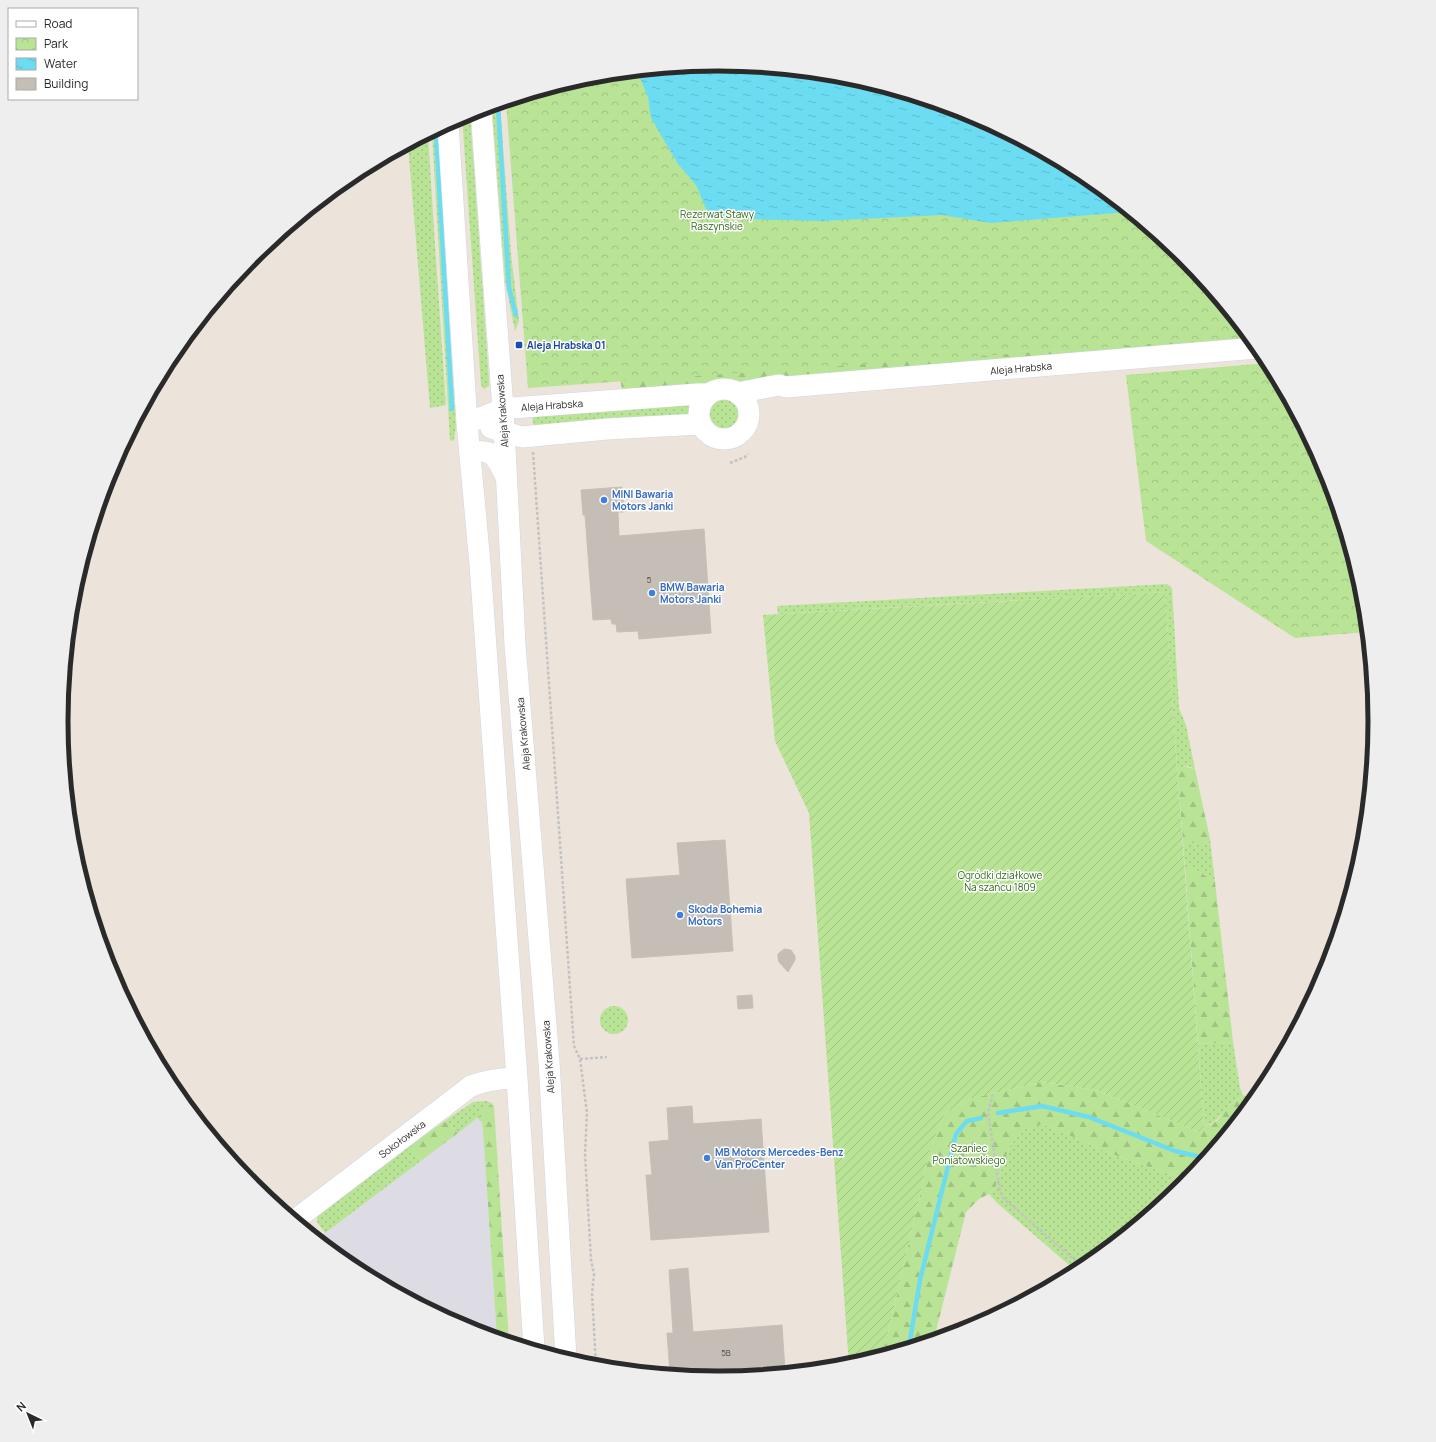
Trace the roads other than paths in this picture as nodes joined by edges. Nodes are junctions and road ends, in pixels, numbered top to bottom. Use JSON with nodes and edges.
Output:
{"nodes":[{"id":1,"x":481,"y":115,"type":"edge"},
{"id":2,"x":448,"y":130,"type":"edge"},
{"id":3,"x":1250,"y":349,"type":"edge"},
{"id":4,"x":786,"y":388,"type":"junction"},
{"id":5,"x":737,"y":393,"type":"junction"},
{"id":6,"x":709,"y":394,"type":"junction"},
{"id":7,"x":503,"y":410,"type":"junction"},
{"id":8,"x":749,"y":414,"type":"junction"},
{"id":9,"x":467,"y":423,"type":"junction"},
{"id":10,"x":701,"y":424,"type":"junction"},
{"id":11,"x":504,"y":431,"type":"junction"},
{"id":12,"x":470,"y":454,"type":"junction"},
{"id":13,"x":506,"y":475,"type":"junction"},
{"id":14,"x":517,"y":1078,"type":"junction"},
{"id":15,"x":298,"y":1218,"type":"edge"},
{"id":16,"x":534,"y":1344,"type":"edge"},
{"id":17,"x":566,"y":1353,"type":"edge"}],
"edges":[{"from":1,"to":7,"type":"main road","name":"Aleja Krakowska"},
{"from":2,"to":9,"type":"main road"},
{"from":3,"to":4,"type":"main road","name":"Aleja Hrabska"},
{"from":4,"to":5,"type":"main road","name":"Aleja Hrabska"},
{"from":4,"to":8,"type":"main road","name":"Aleja Hrabska"},
{"from":5,"to":6,"type":"main road"},
{"from":5,"to":8,"type":"main road"},
{"from":6,"to":7,"type":"main road","name":"Aleja Hrabska"},
{"from":6,"to":10,"type":"main road"},
{"from":7,"to":9,"type":"main road","name":"Aleja Hrabska"},
{"from":7,"to":11,"type":"main road","name":"Aleja Krakowska"},
{"from":8,"to":10,"type":"main road"},
{"from":9,"to":11,"type":"main road"},
{"from":9,"to":12,"type":"main road"},
{"from":10,"to":11,"type":"main road"},
{"from":11,"to":13,"type":"main road","name":"Aleja Krakowska"},
{"from":12,"to":13,"type":"main road"},
{"from":12,"to":14,"type":"main road"},
{"from":13,"to":17,"type":"main road","name":"Aleja Krakowska"},
{"from":14,"to":15,"type":"main road","name":"Sokołowska"},
{"from":14,"to":16,"type":"main road"}]}
